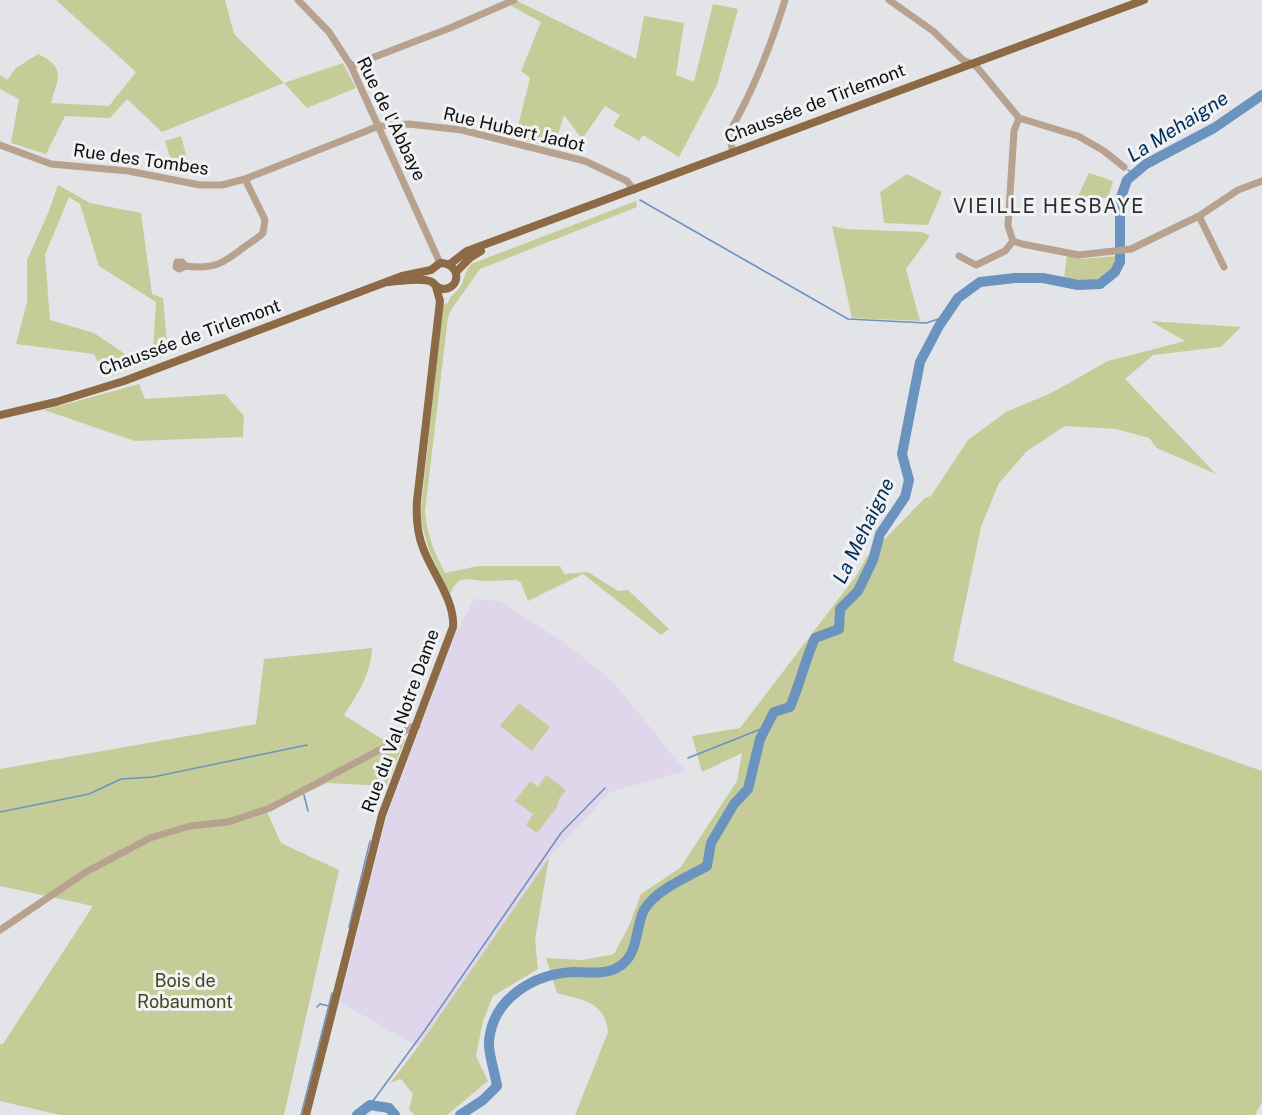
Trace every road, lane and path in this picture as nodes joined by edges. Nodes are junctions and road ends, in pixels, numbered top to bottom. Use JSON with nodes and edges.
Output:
{"nodes":[{"id":1,"x":298,"y":0,"type":"edge"},
{"id":2,"x":514,"y":0,"type":"edge"},
{"id":3,"x":785,"y":0,"type":"edge"},
{"id":4,"x":889,"y":0,"type":"edge"},
{"id":5,"x":1144,"y":0,"type":"edge"},
{"id":6,"x":972,"y":64,"type":"junction"},
{"id":7,"x":351,"y":66,"type":"junction"},
{"id":8,"x":1019,"y":118,"type":"junction"},
{"id":9,"x":379,"y":126,"type":"junction"},
{"id":10,"x":0,"y":145,"type":"edge"},
{"id":11,"x":734,"y":153,"type":"junction"},
{"id":12,"x":1124,"y":167,"type":"dead end"},
{"id":13,"x":245,"y":179,"type":"junction"},
{"id":14,"x":1262,"y":181,"type":"edge"},
{"id":15,"x":634,"y":190,"type":"junction"},
{"id":16,"x":1199,"y":216,"type":"junction"},
{"id":17,"x":1014,"y":241,"type":"junction"},
{"id":18,"x":959,"y":256,"type":"dead end"},
{"id":19,"x":186,"y":266,"type":"dead end"},
{"id":20,"x":448,"y":266,"type":"junction"},
{"id":21,"x":1224,"y":267,"type":"dead end"},
{"id":22,"x":431,"y":270,"type":"junction"},
{"id":23,"x":389,"y":282,"type":"junction"},
{"id":24,"x":434,"y":285,"type":"junction"},
{"id":25,"x":447,"y":289,"type":"junction"},
{"id":26,"x":440,"y":301,"type":"junction"},
{"id":27,"x":0,"y":415,"type":"edge"},
{"id":28,"x":417,"y":726,"type":"junction"},
{"id":29,"x":0,"y":930,"type":"edge"},
{"id":30,"x":306,"y":1115,"type":"edge"}],
"edges":[{"from":1,"to":7,"type":"street","name":"Rue de l'Abbaye"},
{"from":2,"to":7,"type":"street"},
{"from":3,"to":11,"type":"street"},
{"from":4,"to":6,"type":"street"},
{"from":5,"to":6,"type":"main road","name":"Chaussée de Tirlemont"},
{"from":6,"to":8,"type":"street"},
{"from":6,"to":11,"type":"main road","name":"Chaussée de Tirlemont"},
{"from":7,"to":9,"type":"street","name":"Rue de l'Abbaye"},
{"from":8,"to":12,"type":"street"},
{"from":8,"to":17,"type":"street"},
{"from":9,"to":13,"type":"street","name":"Rue des Tombes"},
{"from":9,"to":15,"type":"street","name":"Rue Hubert Jadot"},
{"from":9,"to":20,"type":"street","name":"Rue de l'Abbaye"},
{"from":10,"to":13,"type":"street","name":"Rue des Tombes"},
{"from":11,"to":15,"type":"main road","name":"Chaussée de Tirlemont"},
{"from":13,"to":19,"type":"street"},
{"from":14,"to":16,"type":"street"},
{"from":15,"to":20,"type":"main road","name":"Chaussée de Tirlemont"},
{"from":16,"to":17,"type":"street"},
{"from":16,"to":21,"type":"street"},
{"from":17,"to":18,"type":"street"},
{"from":20,"to":22,"type":"main road","name":"Chaussée de Tirlemont"},
{"from":20,"to":25,"type":"main road","name":"Chaussée de Tirlemont"},
{"from":22,"to":23,"type":"main road","name":"Chaussée de Tirlemont"},
{"from":22,"to":24,"type":"main road"},
{"from":23,"to":24,"type":"main road","name":"Chaussée de Tirlemont"},
{"from":23,"to":27,"type":"main road","name":"Chaussée de Tirlemont"},
{"from":24,"to":25,"type":"main road","name":"Chaussée de Tirlemont"},
{"from":24,"to":26,"type":"main road","name":"Rue du Val Notre Dame"},
{"from":25,"to":26,"type":"main road","name":"Rue du Val Notre Dame"},
{"from":26,"to":28,"type":"main road","name":"Rue du Val Notre Dame"},
{"from":28,"to":29,"type":"street"},
{"from":28,"to":30,"type":"main road","name":"Rue du Val Notre Dame"}]}
